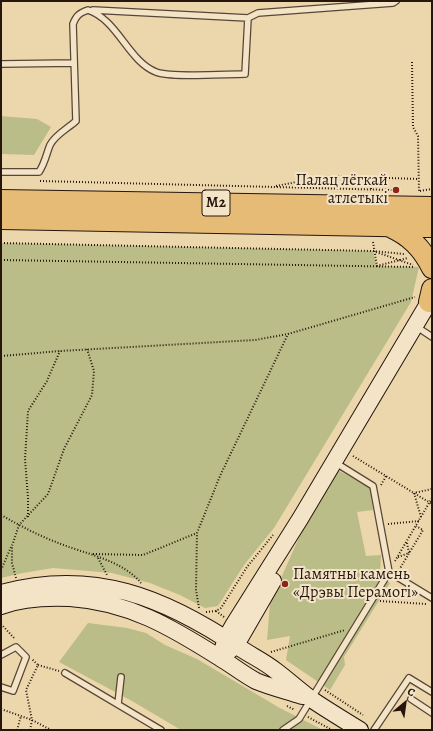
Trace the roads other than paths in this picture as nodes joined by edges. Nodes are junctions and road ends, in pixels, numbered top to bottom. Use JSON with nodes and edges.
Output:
{"nodes":[{"id":1,"x":396,"y":1,"type":"edge"},
{"id":2,"x":88,"y":10,"type":"junction"},
{"id":3,"x":248,"y":18,"type":"junction"},
{"id":4,"x":74,"y":63,"type":"junction"},
{"id":5,"x":1,"y":64,"type":"edge"},
{"id":6,"x":1,"y":172,"type":"edge"},
{"id":7,"x":1,"y":200,"type":"edge"},
{"id":8,"x":432,"y":207,"type":"edge"},
{"id":9,"x":1,"y":219,"type":"edge"},
{"id":10,"x":388,"y":226,"type":"junction"},
{"id":11,"x":432,"y":227,"type":"edge"},
{"id":12,"x":432,"y":268,"type":"edge"},
{"id":13,"x":426,"y":298,"type":"edge"},
{"id":14,"x":415,"y":326,"type":"junction"},
{"id":15,"x":432,"y":337,"type":"edge"},
{"id":16,"x":338,"y":455,"type":"junction"},
{"id":17,"x":389,"y":572,"type":"junction"},
{"id":18,"x":1,"y":593,"type":"edge"},
{"id":19,"x":432,"y":598,"type":"edge"},
{"id":20,"x":1,"y":606,"type":"edge"},
{"id":21,"x":231,"y":642,"type":"junction"},
{"id":22,"x":1,"y":655,"type":"edge"},
{"id":23,"x":220,"y":658,"type":"junction"},
{"id":24,"x":66,"y":673,"type":"road end"},
{"id":25,"x":121,"y":677,"type":"dead end"},
{"id":26,"x":1,"y":686,"type":"edge"},
{"id":27,"x":315,"y":692,"type":"junction"},
{"id":28,"x":432,"y":692,"type":"edge"},
{"id":29,"x":412,"y":698,"type":"dead end"},
{"id":30,"x":118,"y":704,"type":"junction"},
{"id":31,"x":432,"y":713,"type":"edge"},
{"id":32,"x":376,"y":727,"type":"edge"},
{"id":33,"x":161,"y":730,"type":"edge"},
{"id":34,"x":283,"y":730,"type":"edge"},
{"id":35,"x":360,"y":730,"type":"edge"}],
"edges":[{"from":1,"to":3,"type":"lane"},
{"from":2,"to":3,"type":"lane"},
{"from":2,"to":3,"type":"lane"},
{"from":2,"to":4,"type":"lane"},
{"from":4,"to":5,"type":"lane"},
{"from":4,"to":6,"type":"lane"},
{"from":7,"to":8,"type":"highway","number":"М2"},
{"from":9,"to":10,"type":"highway","number":"М2"},
{"from":10,"to":11,"type":"highway","number":"М2"},
{"from":10,"to":12,"type":"highway"},
{"from":13,"to":14,"type":"street"},
{"from":14,"to":15,"type":"lane"},
{"from":14,"to":16,"type":"street"},
{"from":16,"to":17,"type":"lane"},
{"from":16,"to":21,"type":"street"},
{"from":17,"to":19,"type":"lane"},
{"from":17,"to":27,"type":"lane"},
{"from":18,"to":21,"type":"street"},
{"from":20,"to":23,"type":"street"},
{"from":21,"to":23,"type":"street"},
{"from":21,"to":27,"type":"street"},
{"from":22,"to":26,"type":"lane"},
{"from":23,"to":27,"type":"street"},
{"from":24,"to":30,"type":"lane"},
{"from":25,"to":30,"type":"lane"},
{"from":27,"to":34,"type":"lane"},
{"from":27,"to":35,"type":"street"},
{"from":28,"to":32,"type":"lane"},
{"from":29,"to":31,"type":"lane"},
{"from":30,"to":33,"type":"lane"}]}
